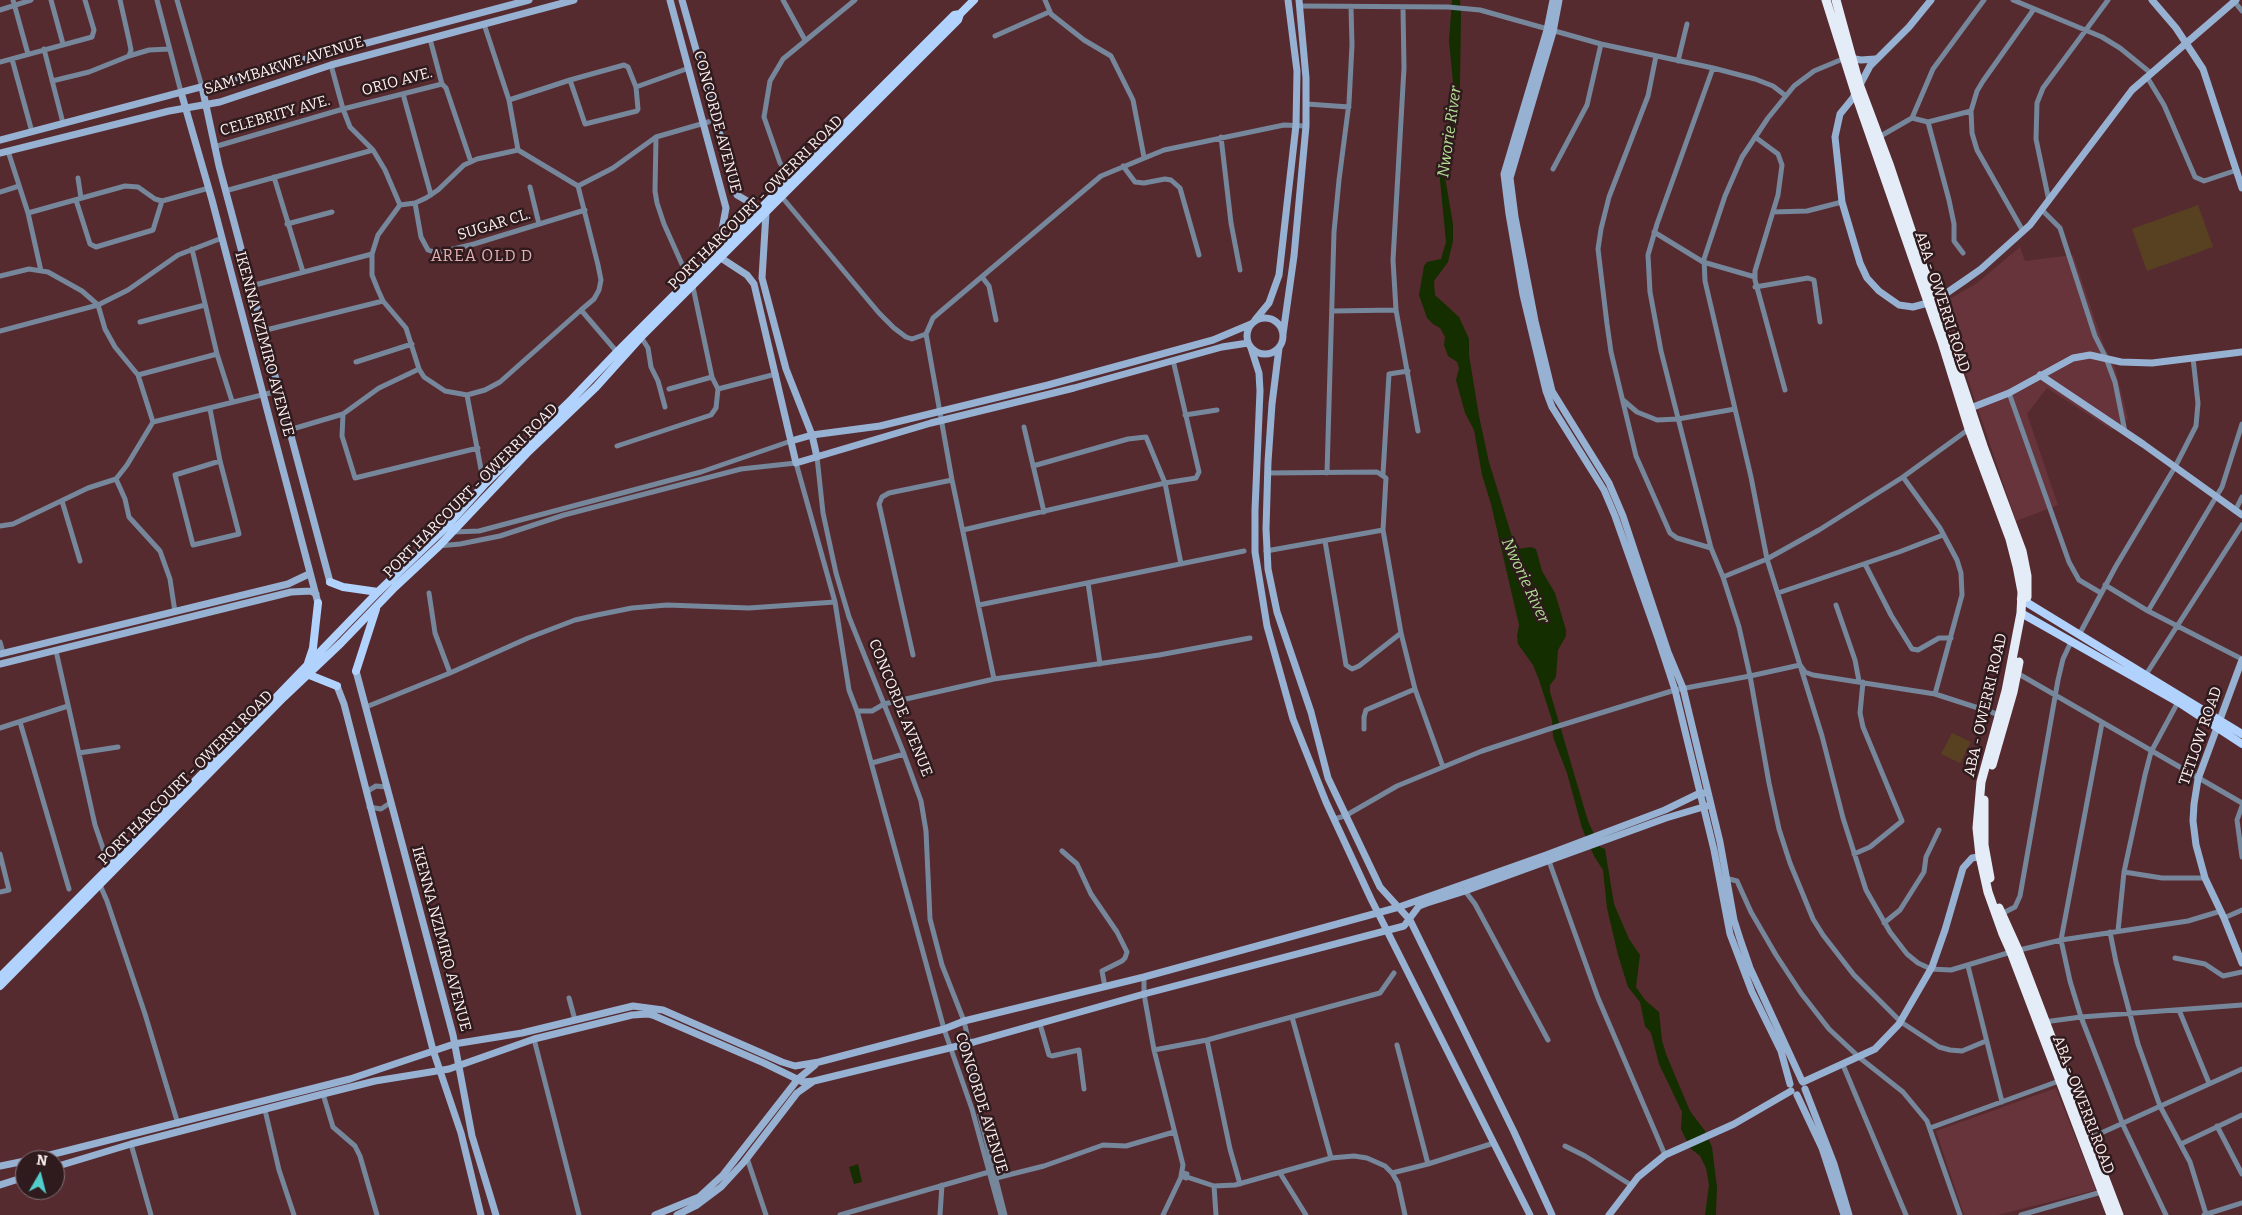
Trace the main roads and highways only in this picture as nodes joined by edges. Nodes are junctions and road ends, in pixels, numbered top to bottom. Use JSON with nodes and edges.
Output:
{"nodes":[{"id":1,"x":974,"y":0,"type":"edge"},
{"id":2,"x":1826,"y":0,"type":"edge"},
{"id":3,"x":1836,"y":0,"type":"edge"},
{"id":4,"x":1848,"y":58,"type":"junction"},
{"id":5,"x":1857,"y":88,"type":"junction"},
{"id":6,"x":794,"y":180,"type":"junction"},
{"id":7,"x":764,"y":211,"type":"junction"},
{"id":8,"x":691,"y":284,"type":"junction"},
{"id":9,"x":1932,"y":302,"type":"junction"},
{"id":10,"x":1966,"y":409,"type":"junction"},
{"id":11,"x":563,"y":413,"type":"junction"},
{"id":12,"x":2008,"y":525,"type":"junction"},
{"id":13,"x":448,"y":530,"type":"junction"},
{"id":14,"x":330,"y":582,"type":"road end"},
{"id":15,"x":378,"y":592,"type":"junction"},
{"id":16,"x":2024,"y":600,"type":"junction"},
{"id":17,"x":318,"y":603,"type":"road end"},
{"id":18,"x":378,"y":604,"type":"junction"},
{"id":19,"x":2023,"y":614,"type":"junction"},
{"id":20,"x":307,"y":665,"type":"junction"},
{"id":21,"x":356,"y":671,"type":"road end"},
{"id":22,"x":307,"y":674,"type":"junction"},
{"id":23,"x":337,"y":686,"type":"road end"},
{"id":24,"x":2003,"y":716,"type":"junction"},
{"id":25,"x":2218,"y":722,"type":"junction"},
{"id":26,"x":2242,"y":734,"type":"edge"},
{"id":27,"x":2242,"y":744,"type":"edge"},
{"id":28,"x":1983,"y":856,"type":"junction"},
{"id":29,"x":2015,"y":951,"type":"junction"},
{"id":30,"x":0,"y":977,"type":"edge"},
{"id":31,"x":0,"y":986,"type":"edge"},
{"id":32,"x":2086,"y":1140,"type":"junction"},
{"id":33,"x":2105,"y":1191,"type":"junction"},
{"id":34,"x":2111,"y":1215,"type":"edge"},
{"id":35,"x":2118,"y":1215,"type":"edge"}],
"edges":[{"from":1,"to":6,"type":"main road","name":"PORT HARCOURT - OWERRI ROAD"},
{"from":2,"to":4,"type":"highway","name":"ABA - OWERRI ROAD"},
{"from":3,"to":4,"type":"highway","name":"ABA - OWERRI ROAD"},
{"from":4,"to":5,"type":"highway","name":"ABA - OWERRI ROAD"},
{"from":5,"to":9,"type":"highway","name":"ABA - OWERRI ROAD"},
{"from":5,"to":9,"type":"highway","name":"ABA - OWERRI ROAD"},
{"from":6,"to":7,"type":"main road","name":"PORT HARCOURT - OWERRI ROAD"},
{"from":6,"to":7,"type":"main road","name":"PORT HARCOURT - OWERRI ROAD"},
{"from":7,"to":8,"type":"main road","name":"PORT HARCOURT - OWERRI ROAD"},
{"from":8,"to":11,"type":"main road","name":"PORT HARCOURT - OWERRI ROAD"},
{"from":8,"to":11,"type":"main road","name":"PORT HARCOURT - OWERRI ROAD"},
{"from":9,"to":10,"type":"highway","name":"ABA - OWERRI ROAD"},
{"from":10,"to":12,"type":"highway","name":"ABA - OWERRI ROAD"},
{"from":10,"to":12,"type":"highway","name":"ABA - OWERRI ROAD"},
{"from":11,"to":13,"type":"main road","name":"PORT HARCOURT - OWERRI ROAD"},
{"from":11,"to":13,"type":"main road","name":"PORT HARCOURT - OWERRI ROAD"},
{"from":12,"to":16,"type":"highway","name":"ABA - OWERRI ROAD"},
{"from":13,"to":15,"type":"main road","name":"PORT HARCOURT - OWERRI ROAD"},
{"from":13,"to":18,"type":"main road","name":"PORT HARCOURT - OWERRI ROAD"},
{"from":14,"to":15,"type":"main road"},
{"from":15,"to":20,"type":"main road","name":"PORT HARCOURT - OWERRI ROAD"},
{"from":16,"to":19,"type":"highway","name":"ABA - OWERRI ROAD"},
{"from":16,"to":25,"type":"main road"},
{"from":17,"to":20,"type":"main road"},
{"from":18,"to":21,"type":"main road"},
{"from":18,"to":22,"type":"main road","name":"PORT HARCOURT - OWERRI ROAD"},
{"from":19,"to":24,"type":"highway","name":"ABA - OWERRI ROAD"},
{"from":19,"to":24,"type":"highway","name":"ABA - OWERRI ROAD"},
{"from":19,"to":25,"type":"main road"},
{"from":20,"to":30,"type":"main road","name":"PORT HARCOURT - OWERRI ROAD"},
{"from":22,"to":23,"type":"main road"},
{"from":22,"to":31,"type":"main road","name":"PORT HARCOURT - OWERRI ROAD"},
{"from":24,"to":28,"type":"highway","name":"ABA - OWERRI ROAD"},
{"from":25,"to":26,"type":"main road"},
{"from":25,"to":27,"type":"main road"},
{"from":28,"to":29,"type":"highway","name":"ABA - OWERRI ROAD"},
{"from":28,"to":29,"type":"highway","name":"ABA - OWERRI ROAD"},
{"from":29,"to":32,"type":"highway","name":"ABA - OWERRI ROAD"},
{"from":29,"to":32,"type":"highway","name":"ABA - OWERRI ROAD"},
{"from":32,"to":33,"type":"highway","name":"ABA - OWERRI ROAD"},
{"from":33,"to":34,"type":"highway","name":"ABA - OWERRI ROAD"},
{"from":33,"to":35,"type":"highway","name":"ABA - OWERRI ROAD"}]}
